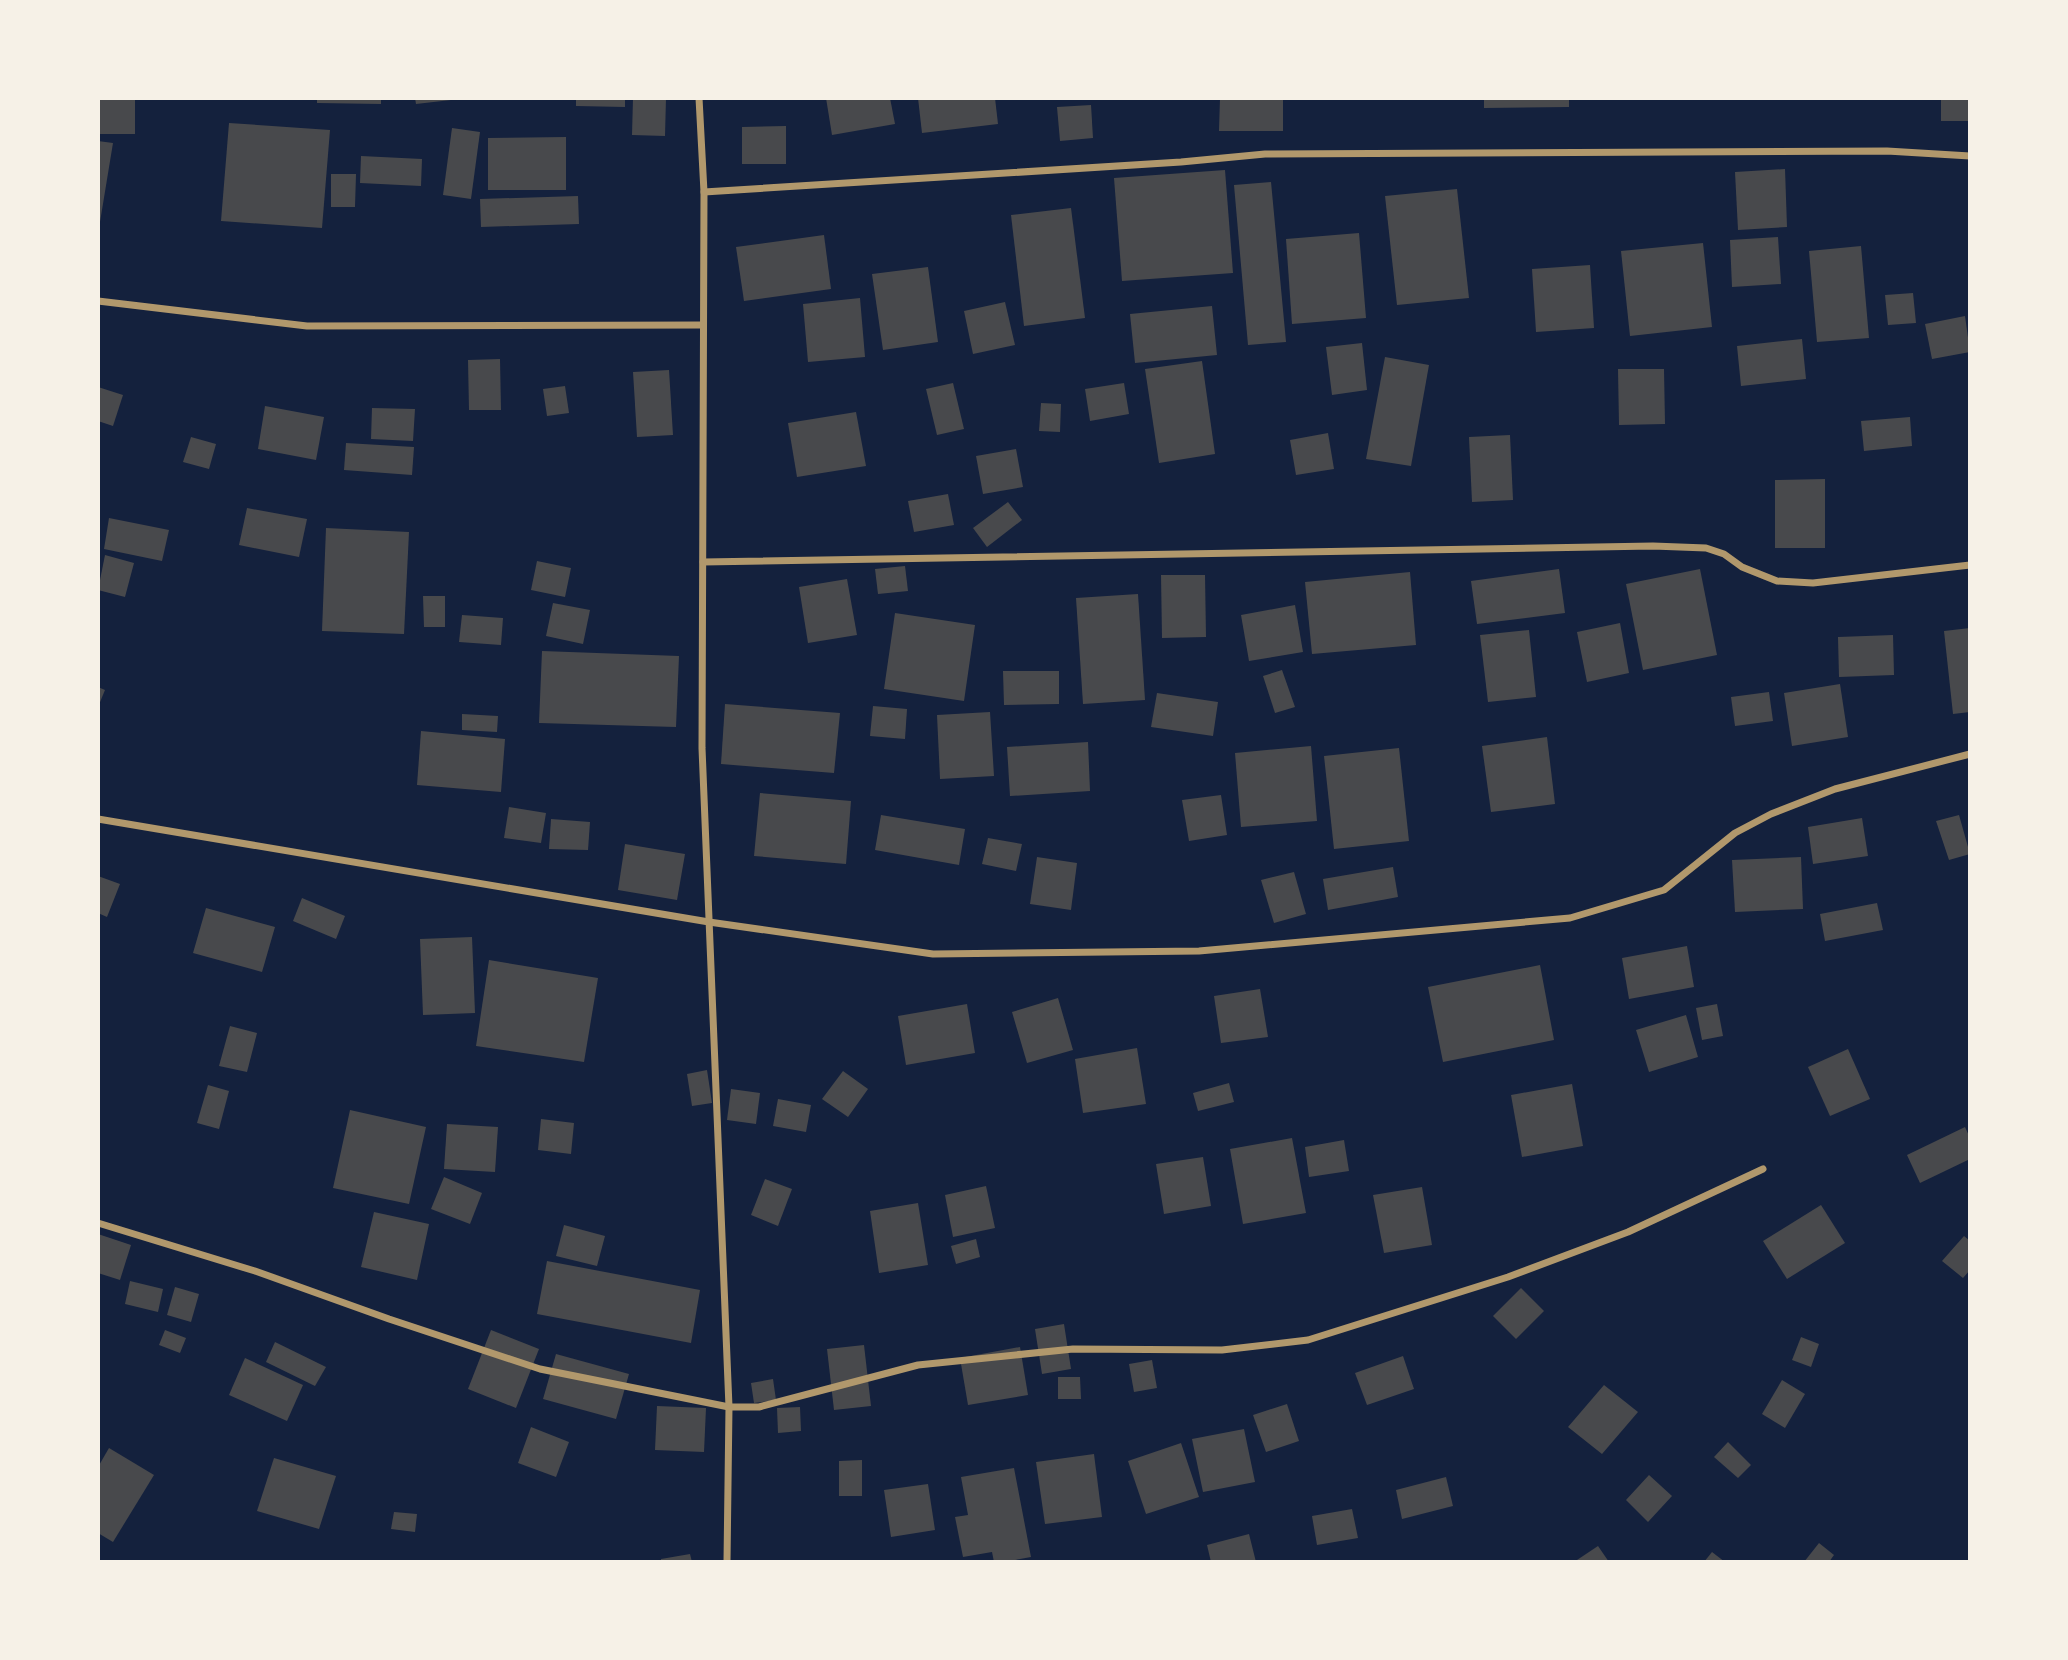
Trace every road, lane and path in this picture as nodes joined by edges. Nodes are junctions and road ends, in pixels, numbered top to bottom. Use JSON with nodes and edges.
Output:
{"nodes":[{"id":1,"x":699,"y":98,"type":"edge"},
{"id":2,"x":1970,"y":156,"type":"edge"},
{"id":3,"x":704,"y":192,"type":"junction"},
{"id":4,"x":98,"y":301,"type":"edge"},
{"id":5,"x":702,"y":325,"type":"junction"},
{"id":6,"x":703,"y":562,"type":"junction"},
{"id":7,"x":1970,"y":565,"type":"edge"},
{"id":8,"x":1970,"y":754,"type":"edge"},
{"id":9,"x":98,"y":819,"type":"edge"},
{"id":10,"x":709,"y":922,"type":"junction"},
{"id":11,"x":1763,"y":1169,"type":"dead end"},
{"id":12,"x":98,"y":1223,"type":"edge"},
{"id":13,"x":729,"y":1407,"type":"junction"},
{"id":14,"x":727,"y":1562,"type":"edge"}],
"edges":[{"from":1,"to":3,"type":"street"},
{"from":2,"to":3,"type":"street"},
{"from":3,"to":5,"type":"street"},
{"from":4,"to":5,"type":"street"},
{"from":5,"to":6,"type":"street"},
{"from":6,"to":7,"type":"street"},
{"from":6,"to":10,"type":"street"},
{"from":8,"to":10,"type":"street"},
{"from":9,"to":10,"type":"street"},
{"from":10,"to":13,"type":"street"},
{"from":11,"to":13,"type":"street"},
{"from":12,"to":13,"type":"street"},
{"from":13,"to":14,"type":"street"}]}
